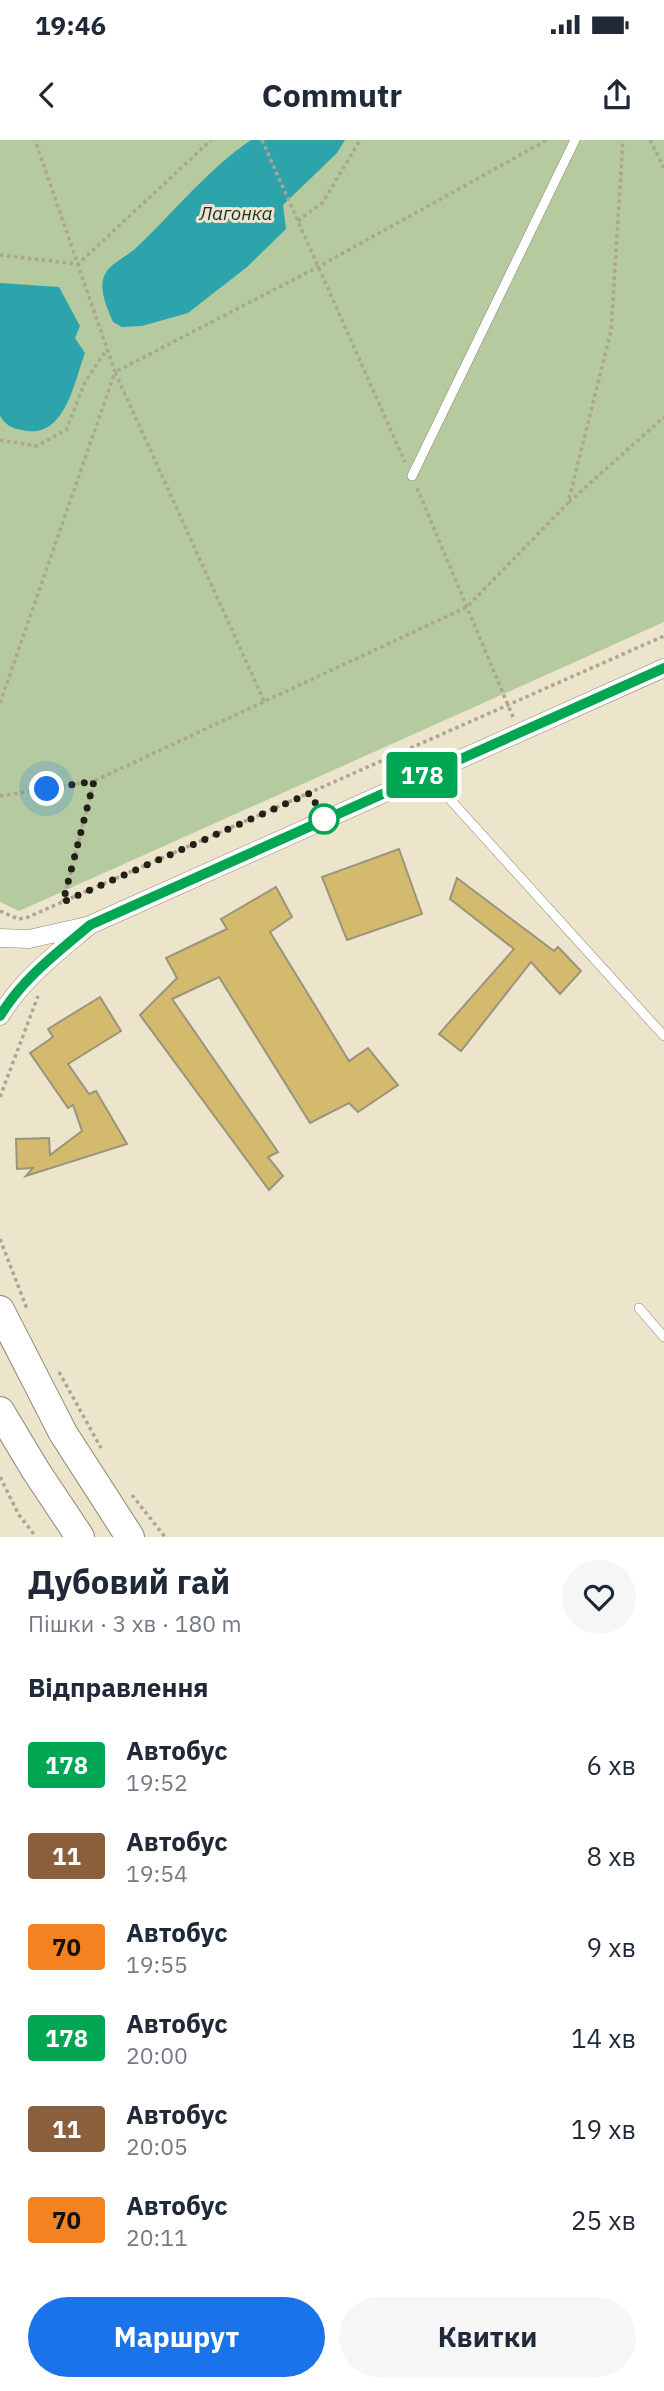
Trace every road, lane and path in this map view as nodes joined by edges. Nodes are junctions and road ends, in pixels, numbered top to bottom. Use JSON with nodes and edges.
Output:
{"nodes":[{"id":1,"x":35,"y":140,"type":"edge"},
{"id":2,"x":211,"y":140,"type":"edge"},
{"id":3,"x":262,"y":140,"type":"edge"},
{"id":4,"x":360,"y":140,"type":"edge"},
{"id":5,"x":547,"y":140,"type":"edge"},
{"id":6,"x":575,"y":140,"type":"edge"},
{"id":7,"x":623,"y":140,"type":"edge"},
{"id":8,"x":650,"y":140,"type":"edge"},
{"id":9,"x":664,"y":168,"type":"edge"},
{"id":10,"x":0,"y":255,"type":"edge"},
{"id":11,"x":78,"y":264,"type":"junction"},
{"id":12,"x":107,"y":349,"type":"junction"},
{"id":13,"x":116,"y":372,"type":"junction"},
{"id":14,"x":664,"y":417,"type":"edge"},
{"id":15,"x":0,"y":440,"type":"edge"},
{"id":16,"x":412,"y":477,"type":"dead end"},
{"id":17,"x":568,"y":503,"type":"junction"},
{"id":18,"x":664,"y":636,"type":"edge"},
{"id":19,"x":664,"y":668,"type":"edge"},
{"id":20,"x":264,"y":701,"type":"junction"},
{"id":21,"x":0,"y":703,"type":"edge"},
{"id":22,"x":426,"y":773,"type":"junction"},
{"id":23,"x":94,"y":781,"type":"junction"},
{"id":24,"x":0,"y":796,"type":"edge"},
{"id":25,"x":63,"y":902,"type":"junction"},
{"id":26,"x":0,"y":911,"type":"edge"},
{"id":27,"x":90,"y":925,"type":"junction"},
{"id":28,"x":0,"y":938,"type":"edge"},
{"id":29,"x":43,"y":984,"type":"dead end"},
{"id":30,"x":0,"y":1016,"type":"edge"},
{"id":31,"x":664,"y":1036,"type":"edge"},
{"id":32,"x":0,"y":1097,"type":"edge"},
{"id":33,"x":0,"y":1239,"type":"edge"},
{"id":34,"x":639,"y":1308,"type":"dead end"},
{"id":35,"x":0,"y":1310,"type":"edge"},
{"id":36,"x":28,"y":1312,"type":"dead end"},
{"id":37,"x":664,"y":1337,"type":"edge"},
{"id":38,"x":59,"y":1372,"type":"dead end"},
{"id":39,"x":43,"y":1395,"type":"junction"},
{"id":40,"x":0,"y":1412,"type":"edge"},
{"id":41,"x":76,"y":1453,"type":"junction"},
{"id":42,"x":105,"y":1455,"type":"dead end"},
{"id":43,"x":36,"y":1471,"type":"junction"},
{"id":44,"x":0,"y":1477,"type":"edge"},
{"id":45,"x":126,"y":1488,"type":"dead end"},
{"id":46,"x":36,"y":1537,"type":"edge"},
{"id":47,"x":80,"y":1537,"type":"edge"},
{"id":48,"x":131,"y":1537,"type":"edge"},
{"id":49,"x":165,"y":1537,"type":"edge"}],
"edges":[{"from":1,"to":11,"type":"path"},
{"from":2,"to":11,"type":"path"},
{"from":3,"to":4,"type":"path"},
{"from":5,"to":13,"type":"path"},
{"from":6,"to":16,"type":"lane"},
{"from":7,"to":17,"type":"path"},
{"from":8,"to":9,"type":"path"},
{"from":10,"to":11,"type":"path"},
{"from":11,"to":12,"type":"path"},
{"from":12,"to":13,"type":"path"},
{"from":12,"to":15,"type":"path"},
{"from":13,"to":20,"type":"path"},
{"from":13,"to":21,"type":"path"},
{"from":14,"to":17,"type":"path"},
{"from":17,"to":20,"type":"path"},
{"from":18,"to":25,"type":"path"},
{"from":19,"to":22,"type":"street"},
{"from":20,"to":23,"type":"path"},
{"from":22,"to":27,"type":"street"},
{"from":22,"to":31,"type":"lane"},
{"from":23,"to":24,"type":"path"},
{"from":23,"to":25,"type":"path"},
{"from":25,"to":26,"type":"path"},
{"from":27,"to":28,"type":"street"},
{"from":27,"to":30,"type":"street"},
{"from":29,"to":32,"type":"path"},
{"from":33,"to":36,"type":"path"},
{"from":34,"to":37,"type":"lane"},
{"from":35,"to":39,"type":"main road"},
{"from":38,"to":42,"type":"path"},
{"from":39,"to":40,"type":"main road"},
{"from":39,"to":41,"type":"main road"},
{"from":40,"to":43,"type":"main road"},
{"from":41,"to":43,"type":"main road"},
{"from":41,"to":48,"type":"main road"},
{"from":43,"to":47,"type":"main road"},
{"from":44,"to":46,"type":"path"},
{"from":45,"to":49,"type":"path"}]}
